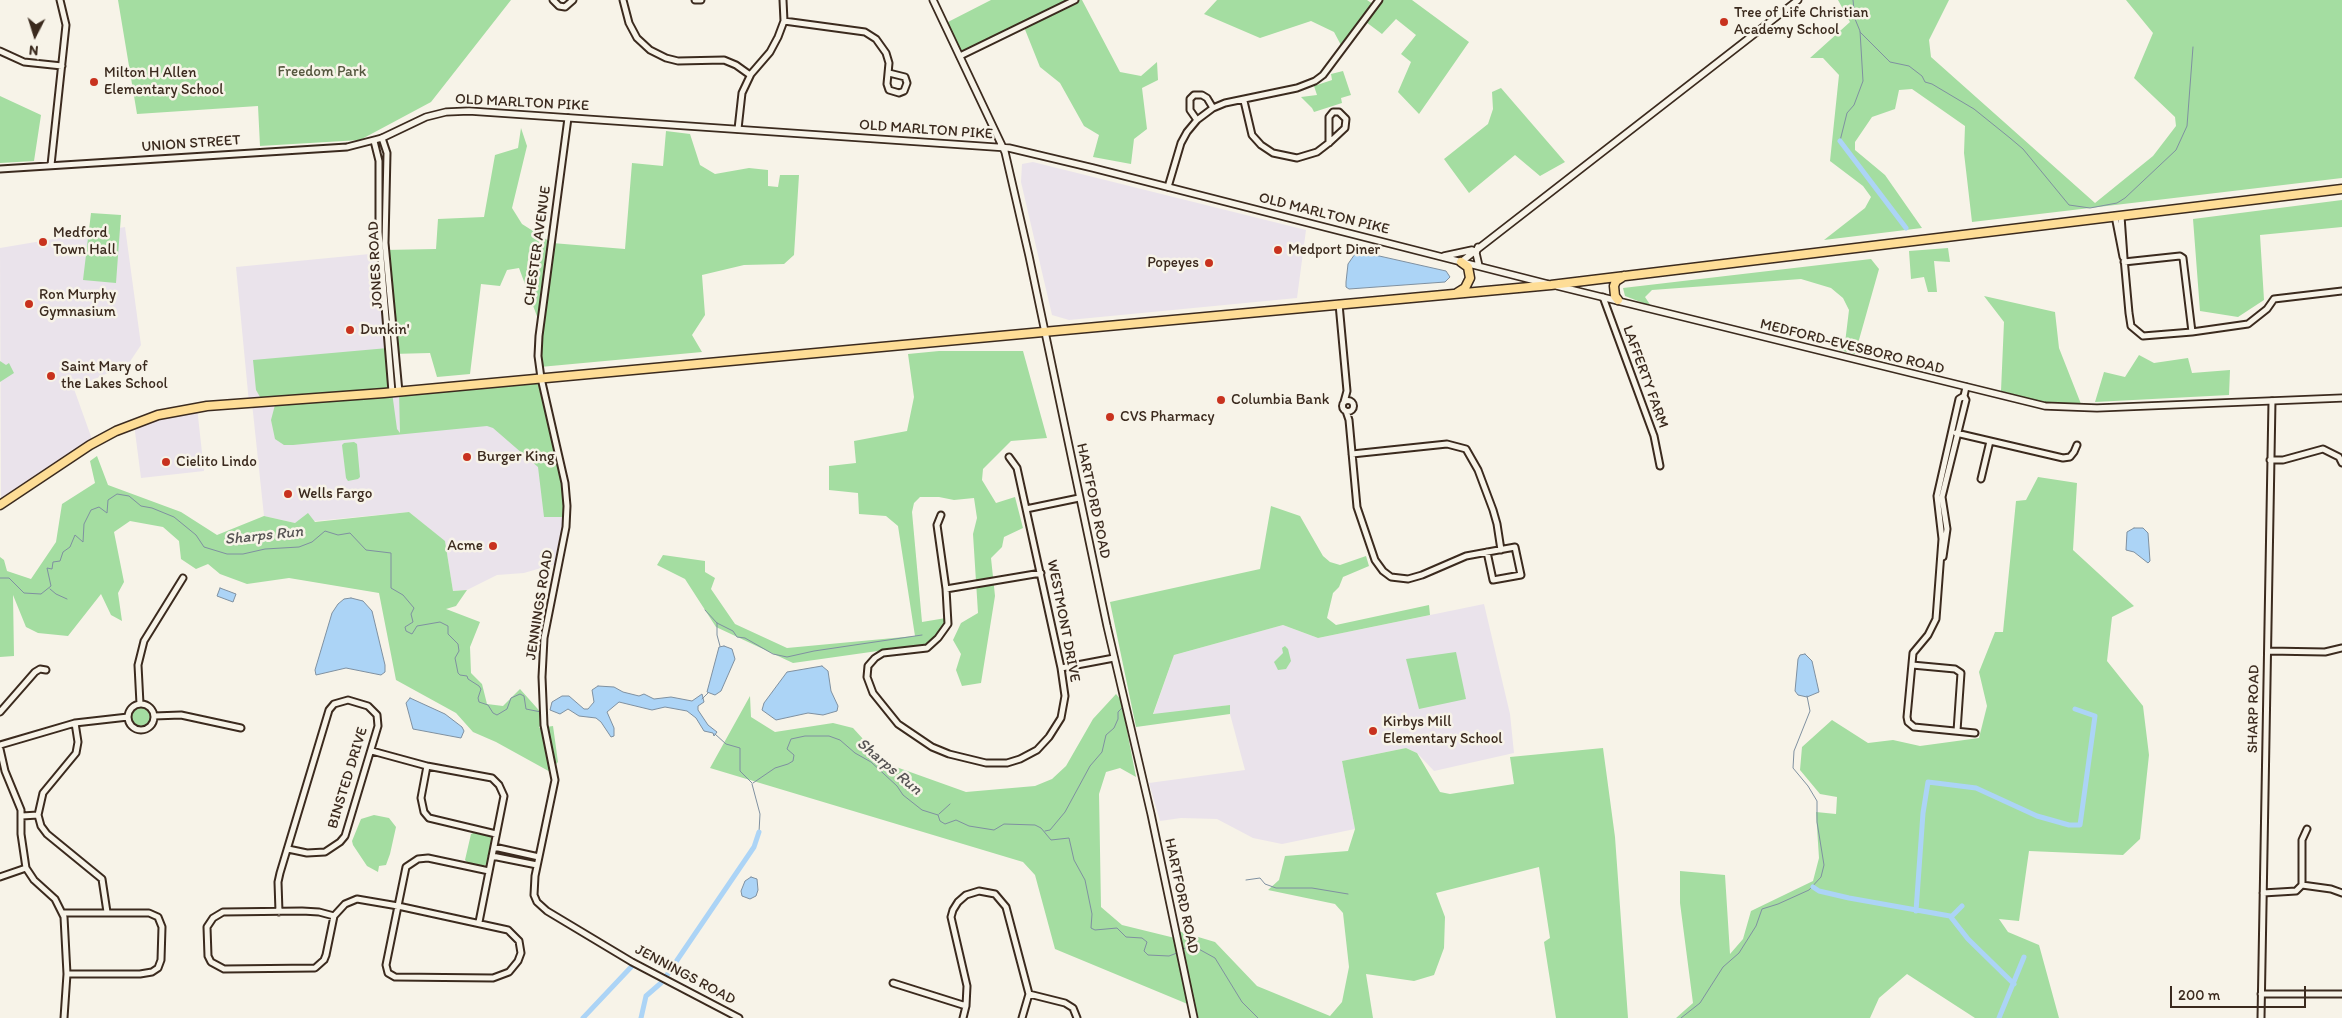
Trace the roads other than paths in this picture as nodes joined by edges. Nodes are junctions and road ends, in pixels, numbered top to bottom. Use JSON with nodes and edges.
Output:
{"nodes":[{"id":1,"x":60,"y":0,"type":"edge"},
{"id":2,"x":553,"y":0,"type":"edge"},
{"id":3,"x":573,"y":0,"type":"edge"},
{"id":4,"x":623,"y":0,"type":"edge"},
{"id":5,"x":695,"y":0,"type":"edge"},
{"id":6,"x":701,"y":0,"type":"edge"},
{"id":7,"x":783,"y":0,"type":"edge"},
{"id":8,"x":934,"y":0,"type":"edge"},
{"id":9,"x":1075,"y":0,"type":"edge"},
{"id":10,"x":1379,"y":0,"type":"edge"},
{"id":11,"x":1798,"y":0,"type":"edge"},
{"id":12,"x":784,"y":21,"type":"junction"},
{"id":13,"x":0,"y":51,"type":"edge"},
{"id":14,"x":960,"y":56,"type":"junction"},
{"id":15,"x":62,"y":66,"type":"junction"},
{"id":16,"x":889,"y":73,"type":"junction"},
{"id":17,"x":750,"y":76,"type":"junction"},
{"id":18,"x":1244,"y":101,"type":"junction"},
{"id":19,"x":1213,"y":108,"type":"junction"},
{"id":20,"x":568,"y":118,"type":"junction"},
{"id":21,"x":1197,"y":120,"type":"junction"},
{"id":22,"x":738,"y":129,"type":"junction"},
{"id":23,"x":382,"y":138,"type":"junction"},
{"id":24,"x":374,"y":141,"type":"junction"},
{"id":25,"x":1329,"y":143,"type":"junction"},
{"id":26,"x":1004,"y":148,"type":"junction"},
{"id":27,"x":51,"y":165,"type":"junction"},
{"id":28,"x":0,"y":169,"type":"edge"},
{"id":29,"x":1168,"y":187,"type":"junction"},
{"id":30,"x":2342,"y":189,"type":"edge"},
{"id":31,"x":2118,"y":216,"type":"junction"},
{"id":32,"x":1478,"y":247,"type":"junction"},
{"id":33,"x":1439,"y":256,"type":"junction"},
{"id":34,"x":2124,"y":260,"type":"junction"},
{"id":35,"x":1461,"y":262,"type":"junction"},
{"id":36,"x":1479,"y":266,"type":"junction"},
{"id":37,"x":1625,"y":276,"type":"junction"},
{"id":38,"x":1551,"y":284,"type":"junction"},
{"id":39,"x":2342,"y":291,"type":"edge"},
{"id":40,"x":1455,"y":293,"type":"junction"},
{"id":41,"x":1603,"y":297,"type":"junction"},
{"id":42,"x":1618,"y":300,"type":"junction"},
{"id":43,"x":1339,"y":304,"type":"junction"},
{"id":44,"x":1044,"y":332,"type":"junction"},
{"id":45,"x":2192,"y":332,"type":"junction"},
{"id":46,"x":542,"y":378,"type":"junction"},
{"id":47,"x":1966,"y":387,"type":"junction"},
{"id":48,"x":396,"y":392,"type":"junction"},
{"id":49,"x":1964,"y":396,"type":"junction"},
{"id":50,"x":2342,"y":398,"type":"edge"},
{"id":51,"x":1347,"y":401,"type":"junction"},
{"id":52,"x":2272,"y":401,"type":"junction"},
{"id":53,"x":1349,"y":410,"type":"junction"},
{"id":54,"x":1951,"y":432,"type":"junction"},
{"id":55,"x":1957,"y":433,"type":"junction"},
{"id":56,"x":1990,"y":441,"type":"junction"},
{"id":57,"x":2076,"y":445,"type":"dead end"},
{"id":58,"x":1352,"y":454,"type":"junction"},
{"id":59,"x":1009,"y":457,"type":"dead end"},
{"id":60,"x":2270,"y":460,"type":"junction"},
{"id":61,"x":2342,"y":463,"type":"edge"},
{"id":62,"x":1660,"y":466,"type":"dead end"},
{"id":63,"x":1981,"y":479,"type":"dead end"},
{"id":64,"x":1079,"y":498,"type":"junction"},
{"id":65,"x":0,"y":505,"type":"edge"},
{"id":66,"x":1026,"y":509,"type":"junction"},
{"id":67,"x":941,"y":515,"type":"dead end"},
{"id":68,"x":1501,"y":550,"type":"junction"},
{"id":69,"x":1487,"y":552,"type":"junction"},
{"id":70,"x":1942,"y":559,"type":"junction"},
{"id":71,"x":1041,"y":573,"type":"junction"},
{"id":72,"x":183,"y":578,"type":"dead end"},
{"id":73,"x":946,"y":588,"type":"junction"},
{"id":74,"x":2342,"y":648,"type":"edge"},
{"id":75,"x":2268,"y":651,"type":"junction"},
{"id":76,"x":1114,"y":658,"type":"junction"},
{"id":77,"x":1912,"y":665,"type":"junction"},
{"id":78,"x":1061,"y":668,"type":"junction"},
{"id":79,"x":46,"y":670,"type":"dead end"},
{"id":80,"x":140,"y":704,"type":"junction"},
{"id":81,"x":0,"y":712,"type":"edge"},
{"id":82,"x":154,"y":716,"type":"junction"},
{"id":83,"x":128,"y":717,"type":"junction"},
{"id":84,"x":75,"y":723,"type":"junction"},
{"id":85,"x":241,"y":728,"type":"dead end"},
{"id":86,"x":1957,"y":731,"type":"junction"},
{"id":87,"x":1975,"y":733,"type":"dead end"},
{"id":88,"x":0,"y":745,"type":"edge"},
{"id":89,"x":0,"y":749,"type":"edge"},
{"id":90,"x":372,"y":751,"type":"junction"},
{"id":91,"x":427,"y":766,"type":"junction"},
{"id":92,"x":38,"y":815,"type":"junction"},
{"id":93,"x":22,"y":816,"type":"junction"},
{"id":94,"x":2307,"y":829,"type":"dead end"},
{"id":95,"x":496,"y":834,"type":"junction"},
{"id":96,"x":494,"y":847,"type":"junction"},
{"id":97,"x":288,"y":849,"type":"junction"},
{"id":98,"x":492,"y":856,"type":"junction"},
{"id":99,"x":539,"y":857,"type":"junction"},
{"id":100,"x":537,"y":865,"type":"junction"},
{"id":101,"x":26,"y":868,"type":"junction"},
{"id":102,"x":489,"y":871,"type":"junction"},
{"id":103,"x":0,"y":877,"type":"edge"},
{"id":104,"x":2302,"y":885,"type":"junction"},
{"id":105,"x":2263,"y":893,"type":"junction"},
{"id":106,"x":2342,"y":893,"type":"edge"},
{"id":107,"x":398,"y":906,"type":"junction"},
{"id":108,"x":107,"y":912,"type":"junction"},
{"id":109,"x":279,"y":912,"type":"junction"},
{"id":110,"x":63,"y":913,"type":"junction"},
{"id":111,"x":334,"y":916,"type":"junction"},
{"id":112,"x":479,"y":922,"type":"junction"},
{"id":113,"x":67,"y":974,"type":"junction"},
{"id":114,"x":893,"y":983,"type":"dead end"},
{"id":115,"x":1029,"y":994,"type":"junction"},
{"id":116,"x":2261,"y":994,"type":"junction"},
{"id":117,"x":2342,"y":994,"type":"edge"},
{"id":118,"x":966,"y":1006,"type":"junction"},
{"id":119,"x":64,"y":1018,"type":"edge"},
{"id":120,"x":738,"y":1018,"type":"edge"},
{"id":121,"x":963,"y":1018,"type":"edge"},
{"id":122,"x":1022,"y":1018,"type":"edge"},
{"id":123,"x":1077,"y":1018,"type":"edge"},
{"id":124,"x":1194,"y":1018,"type":"edge"},
{"id":125,"x":2261,"y":1018,"type":"edge"}],
"edges":[{"from":1,"to":15,"type":"street"},
{"from":2,"to":3,"type":"street"},
{"from":4,"to":17,"type":"street"},
{"from":5,"to":6,"type":"street"},
{"from":7,"to":12,"type":"street"},
{"from":8,"to":14,"type":"street","name":"HARTFORD ROAD"},
{"from":9,"to":14,"type":"street"},
{"from":10,"to":18,"type":"street"},
{"from":11,"to":32,"type":"street"},
{"from":12,"to":16,"type":"street"},
{"from":12,"to":17,"type":"street"},
{"from":13,"to":15,"type":"street"},
{"from":14,"to":26,"type":"street","name":"HARTFORD ROAD"},
{"from":15,"to":27,"type":"street"},
{"from":16,"to":16,"type":"street"},
{"from":17,"to":22,"type":"street"},
{"from":18,"to":19,"type":"street"},
{"from":18,"to":25,"type":"street"},
{"from":19,"to":21,"type":"street"},
{"from":19,"to":21,"type":"street"},
{"from":20,"to":22,"type":"street","name":"OLD MARLTON PIKE"},
{"from":20,"to":23,"type":"street","name":"OLD MARLTON PIKE"},
{"from":20,"to":46,"type":"street","name":"CHESTER AVENUE"},
{"from":21,"to":29,"type":"street"},
{"from":22,"to":26,"type":"street","name":"OLD MARLTON PIKE"},
{"from":23,"to":24,"type":"street","name":"UNION STREET"},
{"from":23,"to":48,"type":"street","name":"JONES ROAD"},
{"from":24,"to":27,"type":"street","name":"UNION STREET"},
{"from":24,"to":48,"type":"street","name":"JONES ROAD"},
{"from":25,"to":25,"type":"street"},
{"from":26,"to":29,"type":"street","name":"OLD MARLTON PIKE"},
{"from":26,"to":44,"type":"street","name":"HARTFORD ROAD"},
{"from":27,"to":28,"type":"street","name":"UNION STREET"},
{"from":29,"to":33,"type":"street","name":"OLD MARLTON PIKE"},
{"from":30,"to":31,"type":"highway"},
{"from":31,"to":34,"type":"street"},
{"from":31,"to":37,"type":"highway"},
{"from":32,"to":33,"type":"street"},
{"from":32,"to":35,"type":"street"},
{"from":32,"to":36,"type":"street"},
{"from":33,"to":35,"type":"street","name":"OLD MARLTON PIKE"},
{"from":34,"to":45,"type":"street"},
{"from":34,"to":45,"type":"street"},
{"from":35,"to":36,"type":"street","name":"OLD MARLTON PIKE"},
{"from":35,"to":40,"type":"highway"},
{"from":36,"to":38,"type":"street","name":"MEDFORD-EVESBORO ROAD"},
{"from":37,"to":38,"type":"highway"},
{"from":37,"to":42,"type":"highway"},
{"from":38,"to":40,"type":"highway"},
{"from":38,"to":41,"type":"street","name":"MEDFORD-EVESBORO ROAD"},
{"from":39,"to":45,"type":"street"},
{"from":40,"to":43,"type":"highway"},
{"from":41,"to":42,"type":"street","name":"MEDFORD-EVESBORO ROAD"},
{"from":41,"to":62,"type":"street","name":"LAFFERTY FARM"},
{"from":42,"to":47,"type":"street","name":"MEDFORD-EVESBORO ROAD"},
{"from":43,"to":44,"type":"highway"},
{"from":43,"to":51,"type":"street"},
{"from":44,"to":46,"type":"highway"},
{"from":44,"to":64,"type":"street","name":"HARTFORD ROAD"},
{"from":46,"to":48,"type":"highway"},
{"from":46,"to":99,"type":"street","name":"JENNINGS ROAD"},
{"from":47,"to":49,"type":"street"},
{"from":47,"to":52,"type":"street","name":"MEDFORD-EVESBORO ROAD"},
{"from":48,"to":65,"type":"highway"},
{"from":49,"to":54,"type":"street"},
{"from":49,"to":55,"type":"street"},
{"from":50,"to":52,"type":"street","name":"MEDFORD-EVESBORO ROAD"},
{"from":51,"to":53,"type":"street"},
{"from":51,"to":53,"type":"street"},
{"from":52,"to":60,"type":"street","name":"SHARP ROAD"},
{"from":53,"to":58,"type":"street"},
{"from":54,"to":55,"type":"street"},
{"from":54,"to":70,"type":"street"},
{"from":55,"to":56,"type":"street"},
{"from":55,"to":70,"type":"street"},
{"from":56,"to":57,"type":"street"},
{"from":56,"to":63,"type":"street"},
{"from":58,"to":68,"type":"street"},
{"from":58,"to":69,"type":"street"},
{"from":59,"to":66,"type":"street","name":"WESTMONT DRIVE"},
{"from":60,"to":61,"type":"street"},
{"from":60,"to":75,"type":"street","name":"SHARP ROAD"},
{"from":64,"to":66,"type":"street"},
{"from":64,"to":76,"type":"street","name":"HARTFORD ROAD"},
{"from":66,"to":71,"type":"street","name":"WESTMONT DRIVE"},
{"from":67,"to":73,"type":"street","name":"WESTMONT DRIVE"},
{"from":68,"to":69,"type":"street"},
{"from":68,"to":69,"type":"street"},
{"from":70,"to":77,"type":"street"},
{"from":71,"to":73,"type":"street"},
{"from":71,"to":78,"type":"street","name":"WESTMONT DRIVE"},
{"from":72,"to":80,"type":"street"},
{"from":73,"to":78,"type":"street","name":"WESTMONT DRIVE"},
{"from":74,"to":75,"type":"street"},
{"from":75,"to":105,"type":"street","name":"SHARP ROAD"},
{"from":76,"to":78,"type":"street"},
{"from":76,"to":124,"type":"street","name":"HARTFORD ROAD"},
{"from":77,"to":86,"type":"street"},
{"from":77,"to":86,"type":"street"},
{"from":79,"to":81,"type":"street"},
{"from":80,"to":82,"type":"street"},
{"from":80,"to":83,"type":"street"},
{"from":82,"to":83,"type":"street"},
{"from":82,"to":85,"type":"street"},
{"from":83,"to":84,"type":"street"},
{"from":84,"to":88,"type":"street"},
{"from":84,"to":92,"type":"street"},
{"from":86,"to":87,"type":"street"},
{"from":89,"to":93,"type":"street"},
{"from":90,"to":91,"type":"street"},
{"from":90,"to":97,"type":"street","name":"BINSTED DRIVE"},
{"from":90,"to":97,"type":"street","name":"BINSTED DRIVE"},
{"from":91,"to":95,"type":"street"},
{"from":91,"to":95,"type":"street"},
{"from":92,"to":93,"type":"street"},
{"from":92,"to":108,"type":"street"},
{"from":93,"to":101,"type":"street"},
{"from":94,"to":104,"type":"street"},
{"from":95,"to":96,"type":"street"},
{"from":96,"to":98,"type":"street"},
{"from":96,"to":99,"type":"street"},
{"from":97,"to":109,"type":"street","name":"BINSTED DRIVE"},
{"from":98,"to":100,"type":"street"},
{"from":98,"to":102,"type":"street"},
{"from":99,"to":100,"type":"street","name":"JENNINGS ROAD"},
{"from":100,"to":120,"type":"street","name":"JENNINGS ROAD"},
{"from":101,"to":103,"type":"street"},
{"from":101,"to":110,"type":"street"},
{"from":102,"to":107,"type":"street"},
{"from":102,"to":112,"type":"street"},
{"from":104,"to":105,"type":"street"},
{"from":104,"to":106,"type":"street"},
{"from":105,"to":116,"type":"street","name":"SHARP ROAD"},
{"from":107,"to":111,"type":"street"},
{"from":107,"to":112,"type":"street"},
{"from":107,"to":112,"type":"street"},
{"from":108,"to":110,"type":"street"},
{"from":108,"to":113,"type":"street"},
{"from":109,"to":111,"type":"street"},
{"from":109,"to":111,"type":"street"},
{"from":110,"to":113,"type":"street"},
{"from":113,"to":119,"type":"street"},
{"from":114,"to":118,"type":"street"},
{"from":115,"to":118,"type":"street"},
{"from":115,"to":122,"type":"street"},
{"from":115,"to":123,"type":"street"},
{"from":116,"to":117,"type":"street"},
{"from":116,"to":125,"type":"street","name":"SHARP ROAD"},
{"from":118,"to":121,"type":"street"}]}
